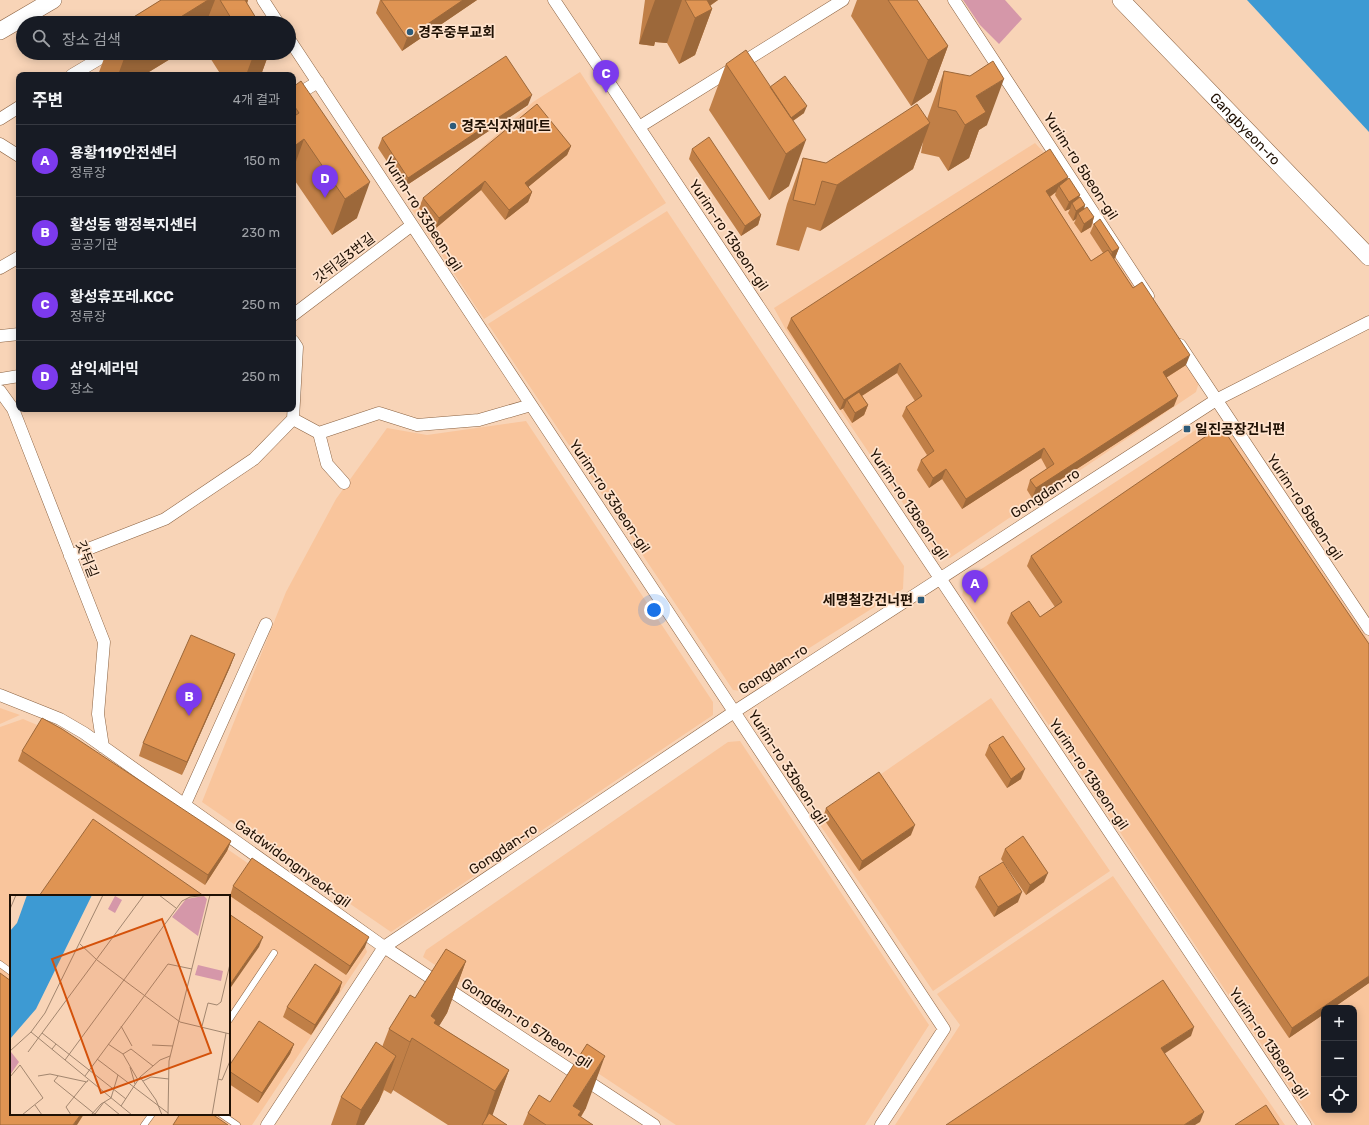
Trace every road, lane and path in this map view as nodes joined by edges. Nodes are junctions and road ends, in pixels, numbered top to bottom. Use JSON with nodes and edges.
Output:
{"nodes":[{"id":1,"x":53,"y":0,"type":"edge"},
{"id":2,"x":263,"y":0,"type":"edge"},
{"id":3,"x":554,"y":0,"type":"edge"},
{"id":4,"x":843,"y":0,"type":"edge"},
{"id":5,"x":954,"y":0,"type":"edge"},
{"id":6,"x":1121,"y":0,"type":"edge"},
{"id":7,"x":26,"y":16,"type":"edge"},
{"id":8,"x":273,"y":16,"type":"edge"},
{"id":9,"x":16,"y":22,"type":"edge"},
{"id":10,"x":0,"y":31,"type":"edge"},
{"id":11,"x":296,"y":49,"type":"edge"},
{"id":12,"x":97,"y":60,"type":"edge"},
{"id":13,"x":77,"y":72,"type":"edge"},
{"id":14,"x":318,"y":82,"type":"junction"},
{"id":15,"x":296,"y":95,"type":"edge"},
{"id":16,"x":16,"y":109,"type":"edge"},
{"id":17,"x":0,"y":119,"type":"edge"},
{"id":18,"x":639,"y":127,"type":"junction"},
{"id":19,"x":0,"y":144,"type":"edge"},
{"id":20,"x":16,"y":154,"type":"edge"},
{"id":21,"x":412,"y":225,"type":"junction"},
{"id":22,"x":1369,"y":257,"type":"edge"},
{"id":23,"x":16,"y":259,"type":"edge"},
{"id":24,"x":0,"y":268,"type":"edge"},
{"id":25,"x":1155,"y":307,"type":"edge"},
{"id":26,"x":296,"y":313,"type":"edge"},
{"id":27,"x":1369,"y":322,"type":"edge"},
{"id":28,"x":1172,"y":333,"type":"edge"},
{"id":29,"x":16,"y":334,"type":"edge"},
{"id":30,"x":0,"y":336,"type":"edge"},
{"id":31,"x":296,"y":346,"type":"edge"},
{"id":32,"x":296,"y":365,"type":"edge"},
{"id":33,"x":16,"y":376,"type":"edge"},
{"id":34,"x":0,"y":379,"type":"edge"},
{"id":35,"x":0,"y":391,"type":"edge"},
{"id":36,"x":1216,"y":400,"type":"junction"},
{"id":37,"x":531,"y":405,"type":"junction"},
{"id":38,"x":13,"y":409,"type":"junction"},
{"id":39,"x":0,"y":412,"type":"edge"},
{"id":40,"x":293,"y":412,"type":"edge"},
{"id":41,"x":293,"y":419,"type":"junction"},
{"id":42,"x":320,"y":433,"type":"junction"},
{"id":43,"x":344,"y":483,"type":"dead end"},
{"id":44,"x":70,"y":556,"type":"junction"},
{"id":45,"x":941,"y":579,"type":"junction"},
{"id":46,"x":266,"y":624,"type":"dead end"},
{"id":47,"x":1369,"y":629,"type":"edge"},
{"id":48,"x":0,"y":695,"type":"edge"},
{"id":49,"x":734,"y":712,"type":"junction"},
{"id":50,"x":103,"y":746,"type":"junction"},
{"id":51,"x":186,"y":804,"type":"junction"},
{"id":52,"x":384,"y":947,"type":"junction"},
{"id":53,"x":274,"y":953,"type":"dead end"},
{"id":54,"x":0,"y":964,"type":"edge"},
{"id":55,"x":10,"y":971,"type":"edge"},
{"id":56,"x":230,"y":1019,"type":"edge"},
{"id":57,"x":151,"y":1115,"type":"edge"},
{"id":58,"x":222,"y":1115,"type":"edge"},
{"id":59,"x":144,"y":1125,"type":"edge"},
{"id":60,"x":237,"y":1125,"type":"edge"},
{"id":61,"x":267,"y":1125,"type":"edge"},
{"id":62,"x":654,"y":1125,"type":"edge"},
{"id":63,"x":881,"y":1125,"type":"edge"},
{"id":64,"x":1305,"y":1125,"type":"edge"}],
"edges":[{"from":1,"to":7,"type":"street"},
{"from":2,"to":8,"type":"street"},
{"from":3,"to":18,"type":"street","name":"Yurim-ro 13beon-gil"},
{"from":4,"to":18,"type":"street"},
{"from":5,"to":25,"type":"street","name":"Yurim-ro 5beon-gil"},
{"from":6,"to":22,"type":"street","name":"Gangbyeon-ro"},
{"from":9,"to":10,"type":"street"},
{"from":11,"to":14,"type":"street","name":"Yurim-ro 33beon-gil"},
{"from":12,"to":13,"type":"street"},
{"from":14,"to":15,"type":"street"},
{"from":14,"to":21,"type":"street","name":"Yurim-ro 33beon-gil"},
{"from":16,"to":17,"type":"street"},
{"from":18,"to":45,"type":"street","name":"Yurim-ro 13beon-gil"},
{"from":19,"to":20,"type":"street"},
{"from":21,"to":26,"type":"street","name":"갓뒤길3번길"},
{"from":21,"to":37,"type":"street","name":"Yurim-ro 33beon-gil"},
{"from":23,"to":24,"type":"street"},
{"from":27,"to":36,"type":"street","name":"Gongdan-ro"},
{"from":28,"to":36,"type":"street","name":"Yurim-ro 5beon-gil"},
{"from":29,"to":30,"type":"street"},
{"from":31,"to":32,"type":"street"},
{"from":33,"to":34,"type":"street"},
{"from":35,"to":38,"type":"street","name":"갓뒤길"},
{"from":36,"to":45,"type":"street","name":"Gongdan-ro"},
{"from":36,"to":47,"type":"street","name":"Yurim-ro 5beon-gil"},
{"from":37,"to":42,"type":"street"},
{"from":37,"to":49,"type":"street","name":"Yurim-ro 33beon-gil"},
{"from":38,"to":39,"type":"street"},
{"from":38,"to":44,"type":"street","name":"갓뒤길"},
{"from":40,"to":41,"type":"street"},
{"from":41,"to":42,"type":"street"},
{"from":41,"to":44,"type":"street"},
{"from":42,"to":43,"type":"street"},
{"from":44,"to":50,"type":"street","name":"갓뒤길"},
{"from":45,"to":49,"type":"street","name":"Gongdan-ro"},
{"from":45,"to":64,"type":"street","name":"Yurim-ro 13beon-gil"},
{"from":46,"to":51,"type":"street"},
{"from":48,"to":50,"type":"street","name":"Gatdwidongnyeok-gil"},
{"from":49,"to":52,"type":"street","name":"Gongdan-ro"},
{"from":49,"to":63,"type":"street","name":"Yurim-ro 33beon-gil"},
{"from":50,"to":51,"type":"street","name":"Gatdwidongnyeok-gil"},
{"from":51,"to":52,"type":"street","name":"Gatdwidongnyeok-gil"},
{"from":52,"to":61,"type":"street","name":"Gongdan-ro"},
{"from":52,"to":62,"type":"street","name":"Gongdan-ro 57beon-gil"},
{"from":53,"to":56,"type":"lane"},
{"from":54,"to":55,"type":"lane"},
{"from":57,"to":59,"type":"lane"},
{"from":58,"to":60,"type":"lane"}]}
